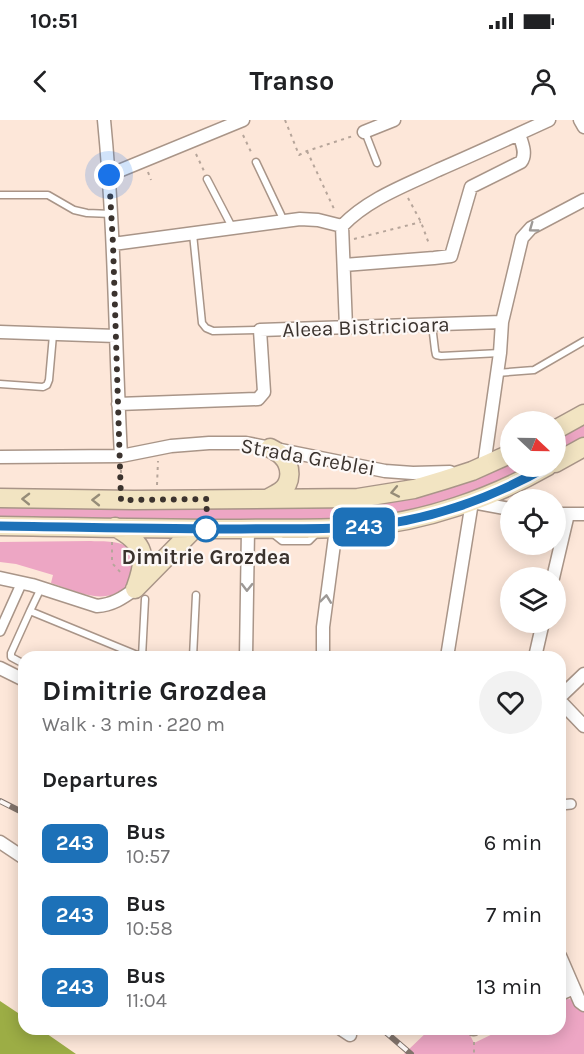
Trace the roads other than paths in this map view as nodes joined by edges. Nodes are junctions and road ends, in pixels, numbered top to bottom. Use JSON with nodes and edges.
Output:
{"nodes":[{"id":1,"x":104,"y":120,"type":"edge"},
{"id":2,"x":394,"y":120,"type":"edge"},
{"id":3,"x":549,"y":120,"type":"edge"},
{"id":4,"x":580,"y":120,"type":"edge"},
{"id":5,"x":240,"y":121,"type":"edge"},
{"id":6,"x":584,"y":127,"type":"edge"},
{"id":7,"x":364,"y":132,"type":"joint"},
{"id":8,"x":519,"y":134,"type":"junction"},
{"id":9,"x":256,"y":162,"type":"road end"},
{"id":10,"x":377,"y":163,"type":"dead end"},
{"id":11,"x":109,"y":175,"type":"junction"},
{"id":12,"x":207,"y":179,"type":"road end"},
{"id":13,"x":0,"y":195,"type":"edge"},
{"id":14,"x":584,"y":200,"type":"edge"},
{"id":15,"x":112,"y":214,"type":"junction"},
{"id":16,"x":285,"y":221,"type":"junction"},
{"id":17,"x":342,"y":226,"type":"junction"},
{"id":18,"x":232,"y":228,"type":"junction"},
{"id":19,"x":193,"y":234,"type":"junction"},
{"id":20,"x":113,"y":244,"type":"junction"},
{"id":21,"x":344,"y":265,"type":"junction"},
{"id":22,"x":502,"y":322,"type":"junction"},
{"id":23,"x":432,"y":324,"type":"junction"},
{"id":24,"x":346,"y":327,"type":"junction"},
{"id":25,"x":260,"y":330,"type":"junction"},
{"id":26,"x":0,"y":332,"type":"edge"},
{"id":27,"x":53,"y":335,"type":"junction"},
{"id":28,"x":116,"y":336,"type":"junction"},
{"id":29,"x":584,"y":341,"type":"edge"},
{"id":30,"x":500,"y":353,"type":"junction"},
{"id":31,"x":497,"y":373,"type":"junction"},
{"id":32,"x":0,"y":384,"type":"edge"},
{"id":33,"x":118,"y":404,"type":"junction"},
{"id":34,"x":584,"y":414,"type":"edge"},
{"id":35,"x":566,"y":424,"type":"edge"},
{"id":36,"x":584,"y":447,"type":"edge"},
{"id":37,"x":270,"y":448,"type":"junction"},
{"id":38,"x":121,"y":456,"type":"junction"},
{"id":39,"x":0,"y":457,"type":"edge"},
{"id":40,"x":566,"y":457,"type":"edge"},
{"id":41,"x":500,"y":458,"type":"edge"},
{"id":42,"x":478,"y":468,"type":"junction"},
{"id":43,"x":525,"y":477,"type":"edge"},
{"id":44,"x":0,"y":498,"type":"edge"},
{"id":45,"x":267,"y":499,"type":"junction"},
{"id":46,"x":472,"y":502,"type":"junction"},
{"id":47,"x":500,"y":507,"type":"edge"},
{"id":48,"x":566,"y":514,"type":"edge"},
{"id":49,"x":584,"y":514,"type":"edge"},
{"id":50,"x":0,"y":526,"type":"edge"},
{"id":51,"x":113,"y":527,"type":"junction"},
{"id":52,"x":194,"y":529,"type":"junction"},
{"id":53,"x":248,"y":529,"type":"junction"},
{"id":54,"x":328,"y":529,"type":"junction"},
{"id":55,"x":0,"y":578,"type":"edge"},
{"id":56,"x":22,"y":582,"type":"junction"},
{"id":57,"x":41,"y":588,"type":"junction"},
{"id":58,"x":140,"y":594,"type":"junction"},
{"id":59,"x":196,"y":595,"type":"dead end"},
{"id":60,"x":30,"y":611,"type":"junction"},
{"id":61,"x":0,"y":631,"type":"edge"},
{"id":62,"x":540,"y":633,"type":"edge"},
{"id":63,"x":127,"y":651,"type":"edge"},
{"id":64,"x":142,"y":651,"type":"edge"},
{"id":65,"x":193,"y":651,"type":"edge"},
{"id":66,"x":246,"y":651,"type":"edge"},
{"id":67,"x":323,"y":651,"type":"edge"},
{"id":68,"x":448,"y":651,"type":"edge"},
{"id":69,"x":536,"y":651,"type":"edge"},
{"id":70,"x":18,"y":661,"type":"edge"},
{"id":71,"x":0,"y":668,"type":"edge"},
{"id":72,"x":584,"y":674,"type":"edge"},
{"id":73,"x":18,"y":677,"type":"edge"},
{"id":74,"x":566,"y":693,"type":"edge"},
{"id":75,"x":566,"y":706,"type":"edge"},
{"id":76,"x":584,"y":726,"type":"edge"},
{"id":77,"x":566,"y":804,"type":"edge"},
{"id":78,"x":571,"y":804,"type":"dead end"},
{"id":79,"x":0,"y":842,"type":"edge"},
{"id":80,"x":18,"y":854,"type":"edge"},
{"id":81,"x":566,"y":970,"type":"edge"},
{"id":82,"x":574,"y":988,"type":"junction"},
{"id":83,"x":566,"y":991,"type":"edge"},
{"id":84,"x":584,"y":1005,"type":"edge"}],
"edges":[{"from":1,"to":11,"type":"street"},
{"from":2,"to":7,"type":"street"},
{"from":3,"to":8,"type":"street"},
{"from":4,"to":6,"type":"street"},
{"from":5,"to":11,"type":"street"},
{"from":7,"to":10,"type":"lane"},
{"from":8,"to":17,"type":"street"},
{"from":8,"to":21,"type":"street"},
{"from":9,"to":16,"type":"lane"},
{"from":11,"to":15,"type":"street"},
{"from":12,"to":18,"type":"lane"},
{"from":13,"to":15,"type":"lane"},
{"from":14,"to":22,"type":"street","one_way":true},
{"from":15,"to":20,"type":"street"},
{"from":16,"to":17,"type":"street"},
{"from":16,"to":18,"type":"street"},
{"from":17,"to":21,"type":"street"},
{"from":18,"to":19,"type":"street"},
{"from":19,"to":20,"type":"street"},
{"from":19,"to":25,"type":"lane"},
{"from":20,"to":28,"type":"street"},
{"from":21,"to":24,"type":"street"},
{"from":22,"to":23,"type":"street","name":"Aleea Bistricioara"},
{"from":22,"to":30,"type":"street"},
{"from":23,"to":24,"type":"street","name":"Aleea Bistricioara"},
{"from":23,"to":30,"type":"lane"},
{"from":24,"to":25,"type":"street","name":"Aleea Bistricioara"},
{"from":25,"to":33,"type":"street","name":"Aleea Bistricioara"},
{"from":26,"to":27,"type":"street"},
{"from":27,"to":28,"type":"street"},
{"from":27,"to":32,"type":"lane"},
{"from":28,"to":33,"type":"street"},
{"from":29,"to":31,"type":"lane"},
{"from":30,"to":31,"type":"street"},
{"from":31,"to":42,"type":"street"},
{"from":33,"to":38,"type":"street"},
{"from":34,"to":35,"type":"main road"},
{"from":36,"to":40,"type":"main road"},
{"from":37,"to":38,"type":"street","name":"Strada Greblei"},
{"from":37,"to":42,"type":"street","name":"Strada Greblei"},
{"from":37,"to":45,"type":"main road"},
{"from":38,"to":39,"type":"street","name":"Strada Greblei"},
{"from":41,"to":42,"type":"main road"},
{"from":42,"to":45,"type":"main road","one_way":true},
{"from":43,"to":46,"type":"main road"},
{"from":45,"to":44,"type":"main road","one_way":true},
{"from":46,"to":47,"type":"street"},
{"from":46,"to":54,"type":"main road"},
{"from":46,"to":68,"type":"street"},
{"from":48,"to":49,"type":"street"},
{"from":50,"to":51,"type":"main road"},
{"from":51,"to":52,"type":"main road"},
{"from":51,"to":58,"type":"main road"},
{"from":52,"to":53,"type":"main road"},
{"from":52,"to":58,"type":"main road"},
{"from":53,"to":54,"type":"main road"},
{"from":53,"to":66,"type":"street","one_way":true},
{"from":67,"to":54,"type":"street","one_way":true},
{"from":55,"to":56,"type":"street"},
{"from":56,"to":57,"type":"street"},
{"from":56,"to":61,"type":"street"},
{"from":57,"to":58,"type":"street"},
{"from":57,"to":60,"type":"lane"},
{"from":58,"to":64,"type":"lane"},
{"from":59,"to":65,"type":"lane"},
{"from":60,"to":63,"type":"lane"},
{"from":60,"to":70,"type":"lane"},
{"from":62,"to":69,"type":"street"},
{"from":71,"to":73,"type":"street"},
{"from":72,"to":74,"type":"street"},
{"from":75,"to":76,"type":"street"},
{"from":77,"to":78,"type":"street"},
{"from":79,"to":80,"type":"street"},
{"from":81,"to":82,"type":"street"},
{"from":82,"to":83,"type":"street"},
{"from":82,"to":84,"type":"street"}]}
